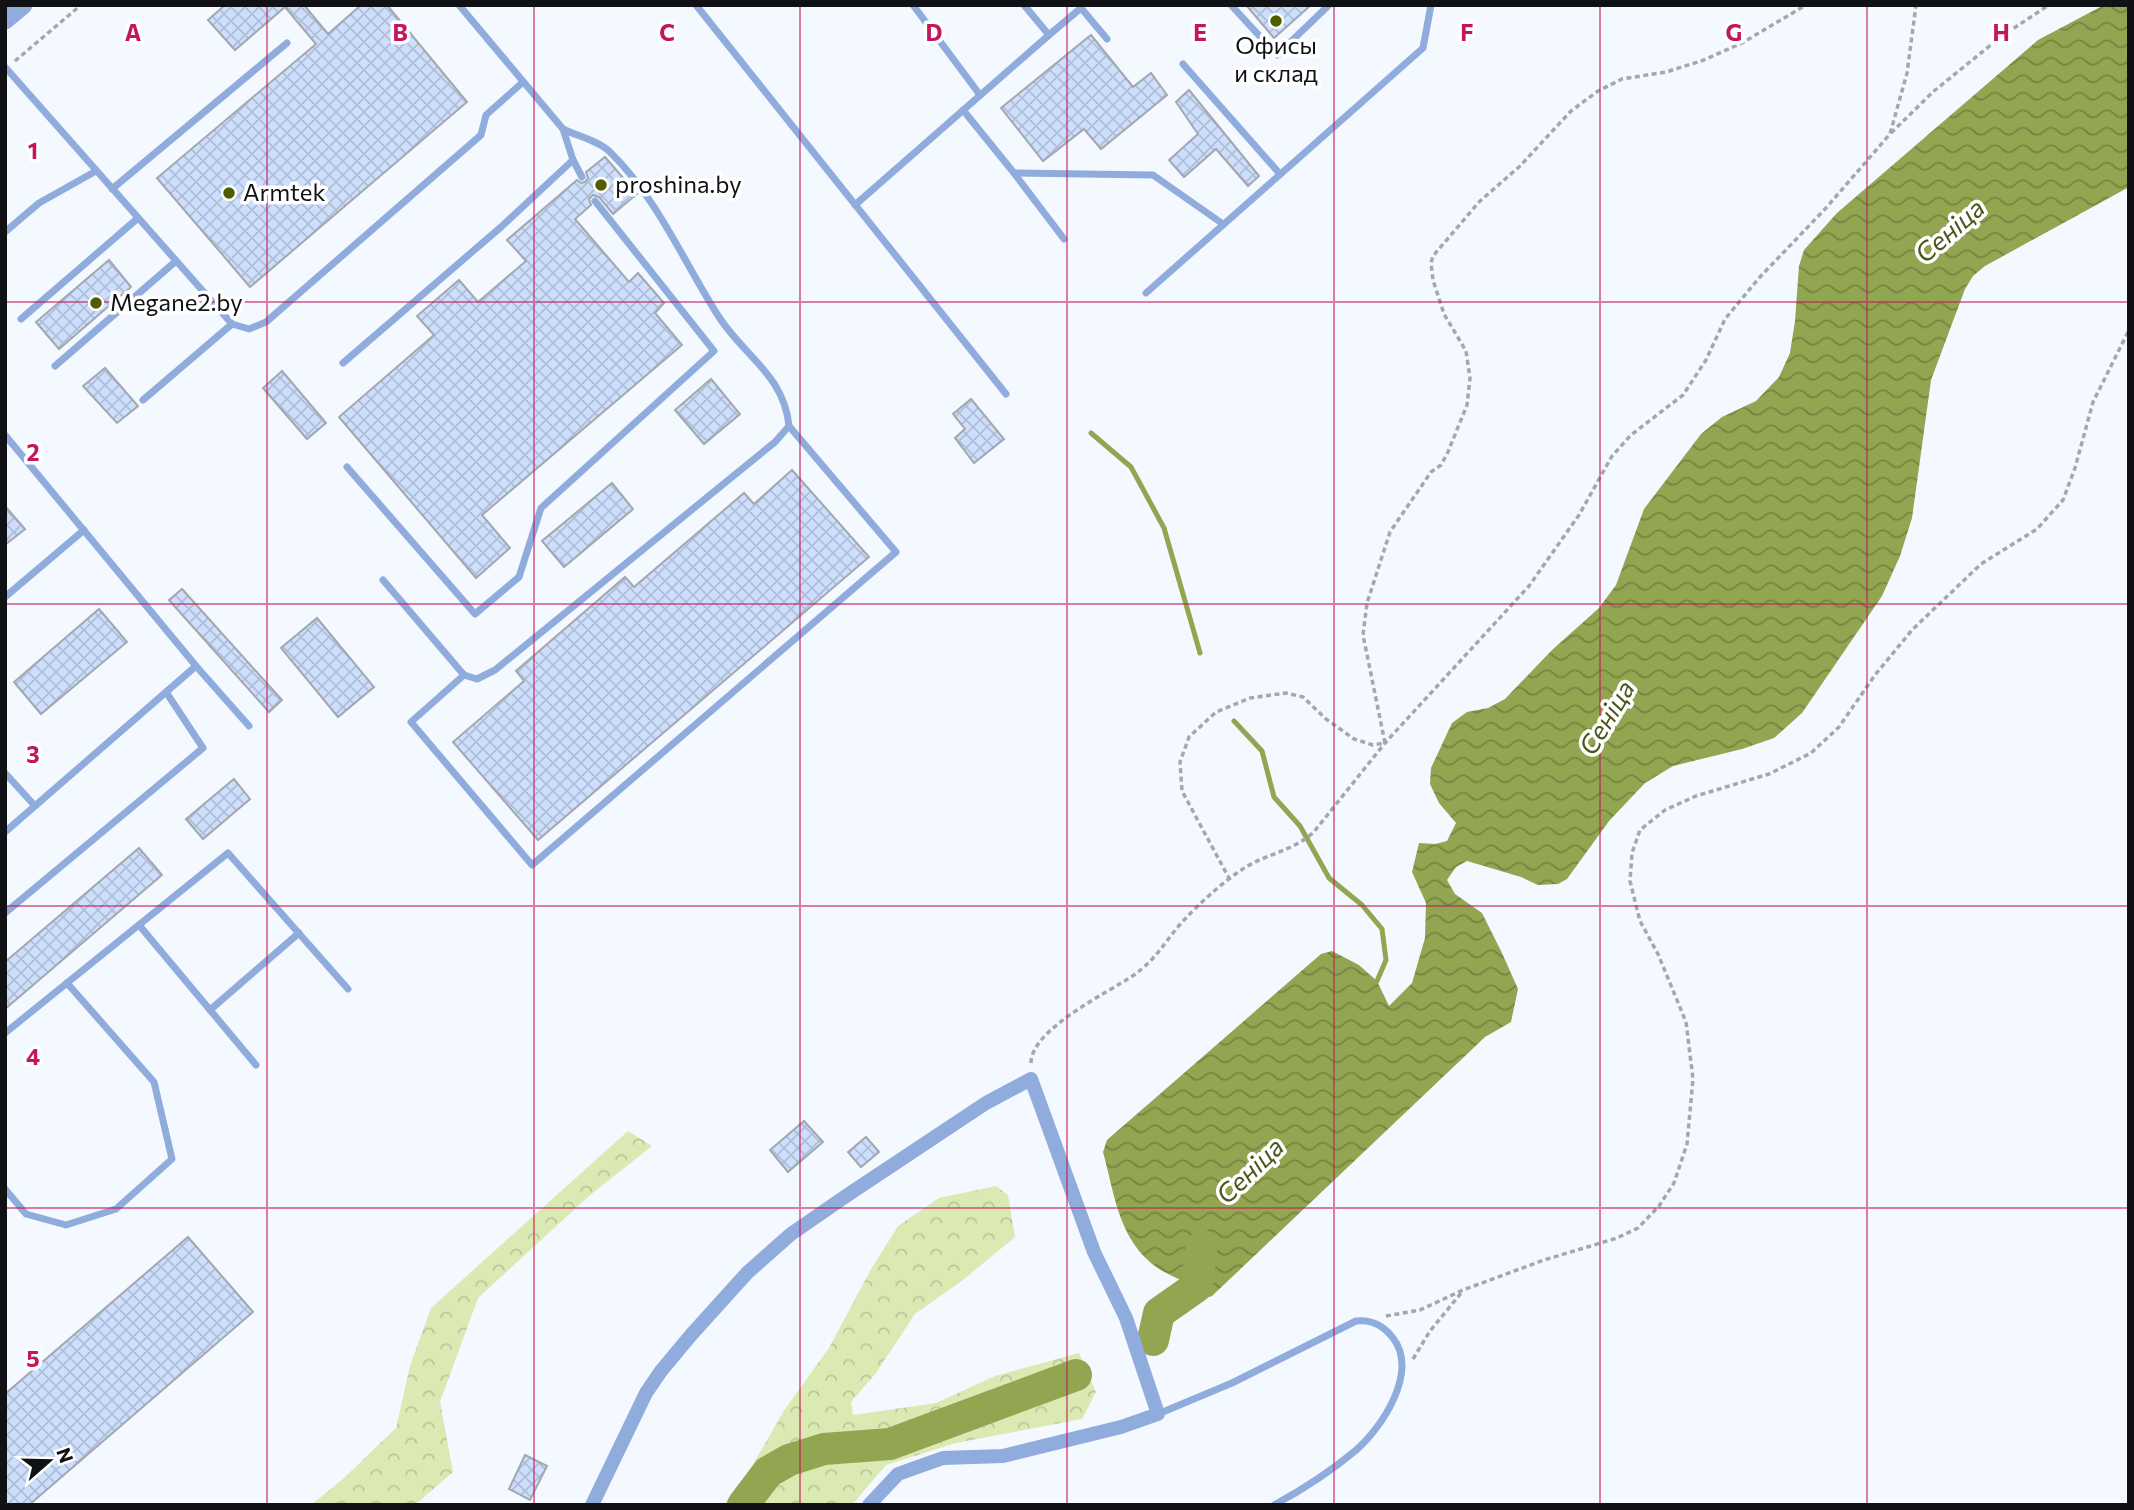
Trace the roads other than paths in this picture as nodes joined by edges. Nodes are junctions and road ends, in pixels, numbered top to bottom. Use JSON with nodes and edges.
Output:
{"nodes":[{"id":1,"x":23,"y":5,"type":"edge"},
{"id":2,"x":459,"y":5,"type":"edge"},
{"id":3,"x":696,"y":5,"type":"edge"},
{"id":4,"x":913,"y":5,"type":"edge"},
{"id":5,"x":1024,"y":5,"type":"edge"},
{"id":6,"x":1231,"y":5,"type":"edge"},
{"id":7,"x":1329,"y":5,"type":"edge"},
{"id":8,"x":1431,"y":5,"type":"edge"},
{"id":9,"x":5,"y":20,"type":"edge"},
{"id":10,"x":1048,"y":35,"type":"junction"},
{"id":11,"x":1107,"y":39,"type":"dead end"},
{"id":12,"x":287,"y":43,"type":"dead end"},
{"id":13,"x":1183,"y":64,"type":"dead end"},
{"id":14,"x":6,"y":67,"type":"edge"},
{"id":15,"x":523,"y":82,"type":"junction"},
{"id":16,"x":980,"y":95,"type":"junction"},
{"id":17,"x":963,"y":110,"type":"junction"},
{"id":18,"x":563,"y":129,"type":"junction"},
{"id":19,"x":573,"y":160,"type":"junction"},
{"id":20,"x":96,"y":171,"type":"junction"},
{"id":21,"x":1014,"y":173,"type":"junction"},
{"id":22,"x":1280,"y":174,"type":"junction"},
{"id":23,"x":582,"y":177,"type":"dead end"},
{"id":24,"x":112,"y":189,"type":"junction"},
{"id":25,"x":595,"y":201,"type":"dead end"},
{"id":26,"x":855,"y":205,"type":"junction"},
{"id":27,"x":138,"y":218,"type":"junction"},
{"id":28,"x":1223,"y":224,"type":"junction"},
{"id":29,"x":5,"y":232,"type":"edge"},
{"id":30,"x":1065,"y":239,"type":"dead end"},
{"id":31,"x":176,"y":261,"type":"junction"},
{"id":32,"x":1146,"y":293,"type":"dead end"},
{"id":33,"x":21,"y":318,"type":"dead end"},
{"id":34,"x":232,"y":324,"type":"junction"},
{"id":35,"x":343,"y":363,"type":"dead end"},
{"id":36,"x":55,"y":366,"type":"dead end"},
{"id":37,"x":1006,"y":394,"type":"dead end"},
{"id":38,"x":143,"y":400,"type":"dead end"},
{"id":39,"x":789,"y":426,"type":"junction"},
{"id":40,"x":5,"y":435,"type":"edge"},
{"id":41,"x":347,"y":467,"type":"dead end"},
{"id":42,"x":85,"y":530,"type":"junction"},
{"id":43,"x":383,"y":580,"type":"dead end"},
{"id":44,"x":5,"y":597,"type":"edge"},
{"id":45,"x":196,"y":666,"type":"junction"},
{"id":46,"x":464,"y":675,"type":"junction"},
{"id":47,"x":166,"y":692,"type":"junction"},
{"id":48,"x":249,"y":726,"type":"dead end"},
{"id":49,"x":5,"y":773,"type":"edge"},
{"id":50,"x":35,"y":806,"type":"junction"},
{"id":51,"x":5,"y":832,"type":"edge"},
{"id":52,"x":5,"y":913,"type":"edge"},
{"id":53,"x":139,"y":925,"type":"junction"},
{"id":54,"x":299,"y":933,"type":"junction"},
{"id":55,"x":67,"y":983,"type":"junction"},
{"id":56,"x":348,"y":989,"type":"dead end"},
{"id":57,"x":210,"y":1010,"type":"junction"},
{"id":58,"x":5,"y":1033,"type":"edge"},
{"id":59,"x":256,"y":1065,"type":"dead end"},
{"id":60,"x":5,"y":1189,"type":"edge"},
{"id":61,"x":1158,"y":1414,"type":"junction"},
{"id":62,"x":592,"y":1505,"type":"edge"},
{"id":63,"x":869,"y":1505,"type":"edge"},
{"id":64,"x":1274,"y":1505,"type":"edge"}],
"edges":[{"from":1,"to":9,"type":"street"},
{"from":2,"to":15,"type":"lane"},
{"from":3,"to":26,"type":"lane"},
{"from":4,"to":16,"type":"lane"},
{"from":5,"to":10,"type":"lane"},
{"from":6,"to":7,"type":"lane"},
{"from":8,"to":22,"type":"lane"},
{"from":10,"to":11,"type":"lane"},
{"from":10,"to":16,"type":"lane"},
{"from":12,"to":24,"type":"lane"},
{"from":13,"to":22,"type":"lane"},
{"from":14,"to":20,"type":"lane"},
{"from":15,"to":18,"type":"lane"},
{"from":15,"to":34,"type":"lane"},
{"from":16,"to":17,"type":"lane"},
{"from":17,"to":21,"type":"lane"},
{"from":17,"to":26,"type":"lane"},
{"from":18,"to":19,"type":"lane"},
{"from":18,"to":39,"type":"lane"},
{"from":19,"to":23,"type":"lane"},
{"from":19,"to":35,"type":"lane"},
{"from":20,"to":24,"type":"lane"},
{"from":20,"to":29,"type":"lane"},
{"from":21,"to":28,"type":"lane"},
{"from":21,"to":30,"type":"lane"},
{"from":22,"to":28,"type":"lane"},
{"from":24,"to":27,"type":"lane"},
{"from":25,"to":41,"type":"lane"},
{"from":26,"to":37,"type":"lane"},
{"from":27,"to":31,"type":"lane"},
{"from":27,"to":33,"type":"lane"},
{"from":28,"to":32,"type":"lane"},
{"from":31,"to":34,"type":"lane"},
{"from":31,"to":36,"type":"lane"},
{"from":34,"to":38,"type":"lane"},
{"from":39,"to":46,"type":"lane"},
{"from":39,"to":46,"type":"lane"},
{"from":40,"to":42,"type":"lane"},
{"from":42,"to":44,"type":"lane"},
{"from":42,"to":45,"type":"lane"},
{"from":43,"to":46,"type":"lane"},
{"from":45,"to":47,"type":"lane"},
{"from":45,"to":48,"type":"lane"},
{"from":47,"to":50,"type":"lane"},
{"from":47,"to":52,"type":"lane"},
{"from":49,"to":50,"type":"lane"},
{"from":50,"to":51,"type":"lane"},
{"from":53,"to":54,"type":"lane"},
{"from":53,"to":55,"type":"lane"},
{"from":53,"to":57,"type":"lane"},
{"from":54,"to":56,"type":"lane"},
{"from":54,"to":57,"type":"lane"},
{"from":55,"to":58,"type":"lane"},
{"from":55,"to":60,"type":"lane"},
{"from":57,"to":59,"type":"lane"},
{"from":61,"to":62,"type":"street"},
{"from":61,"to":63,"type":"street"},
{"from":61,"to":64,"type":"lane"}]}
